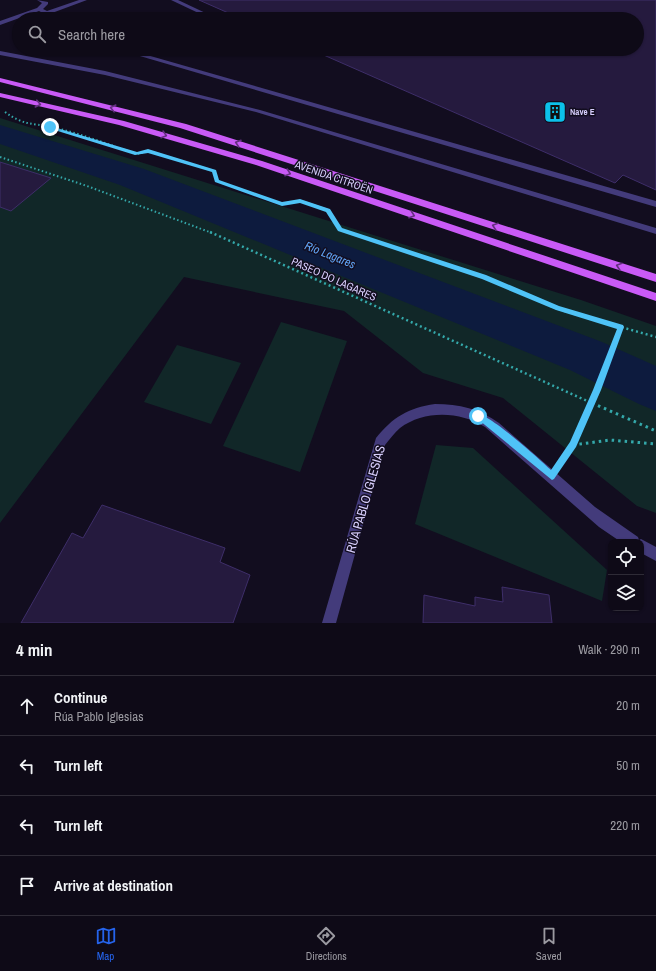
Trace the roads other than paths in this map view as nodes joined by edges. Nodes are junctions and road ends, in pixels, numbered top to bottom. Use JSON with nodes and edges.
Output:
{"nodes":[{"id":1,"x":40,"y":0,"type":"edge"},
{"id":2,"x":84,"y":0,"type":"edge"},
{"id":3,"x":174,"y":0,"type":"edge"},
{"id":4,"x":40,"y":9,"type":"junction"},
{"id":5,"x":31,"y":12,"type":"edge"},
{"id":6,"x":45,"y":12,"type":"edge"},
{"id":7,"x":50,"y":12,"type":"edge"},
{"id":8,"x":200,"y":12,"type":"edge"},
{"id":9,"x":12,"y":19,"type":"edge"},
{"id":10,"x":0,"y":23,"type":"edge"},
{"id":11,"x":0,"y":53,"type":"edge"},
{"id":12,"x":12,"y":55,"type":"edge"},
{"id":13,"x":16,"y":56,"type":"edge"},
{"id":14,"x":143,"y":56,"type":"edge"},
{"id":15,"x":0,"y":80,"type":"edge"},
{"id":16,"x":0,"y":95,"type":"edge"},
{"id":17,"x":656,"y":204,"type":"edge"},
{"id":18,"x":656,"y":231,"type":"edge"},
{"id":19,"x":656,"y":278,"type":"edge"},
{"id":20,"x":656,"y":297,"type":"edge"},
{"id":21,"x":629,"y":539,"type":"edge"},
{"id":22,"x":644,"y":548,"type":"edge"},
{"id":23,"x":656,"y":554,"type":"edge"},
{"id":24,"x":329,"y":623,"type":"edge"}],
"edges":[{"from":1,"to":4,"type":"street"},
{"from":2,"to":7,"type":"street"},
{"from":3,"to":8,"type":"street"},
{"from":4,"to":5,"type":"street"},
{"from":4,"to":6,"type":"street"},
{"from":9,"to":10,"type":"street"},
{"from":11,"to":12,"type":"street"},
{"from":13,"to":18,"type":"street"},
{"from":14,"to":17,"type":"street"},
{"from":19,"to":15,"type":"main road","name":"AVENIDA CITROËN","one_way":true},
{"from":16,"to":20,"type":"main road","name":"AVENIDA CITROËN","one_way":true},
{"from":21,"to":24,"type":"street","name":"RÚA PABLO IGLESIAS"},
{"from":22,"to":23,"type":"street"}]}
